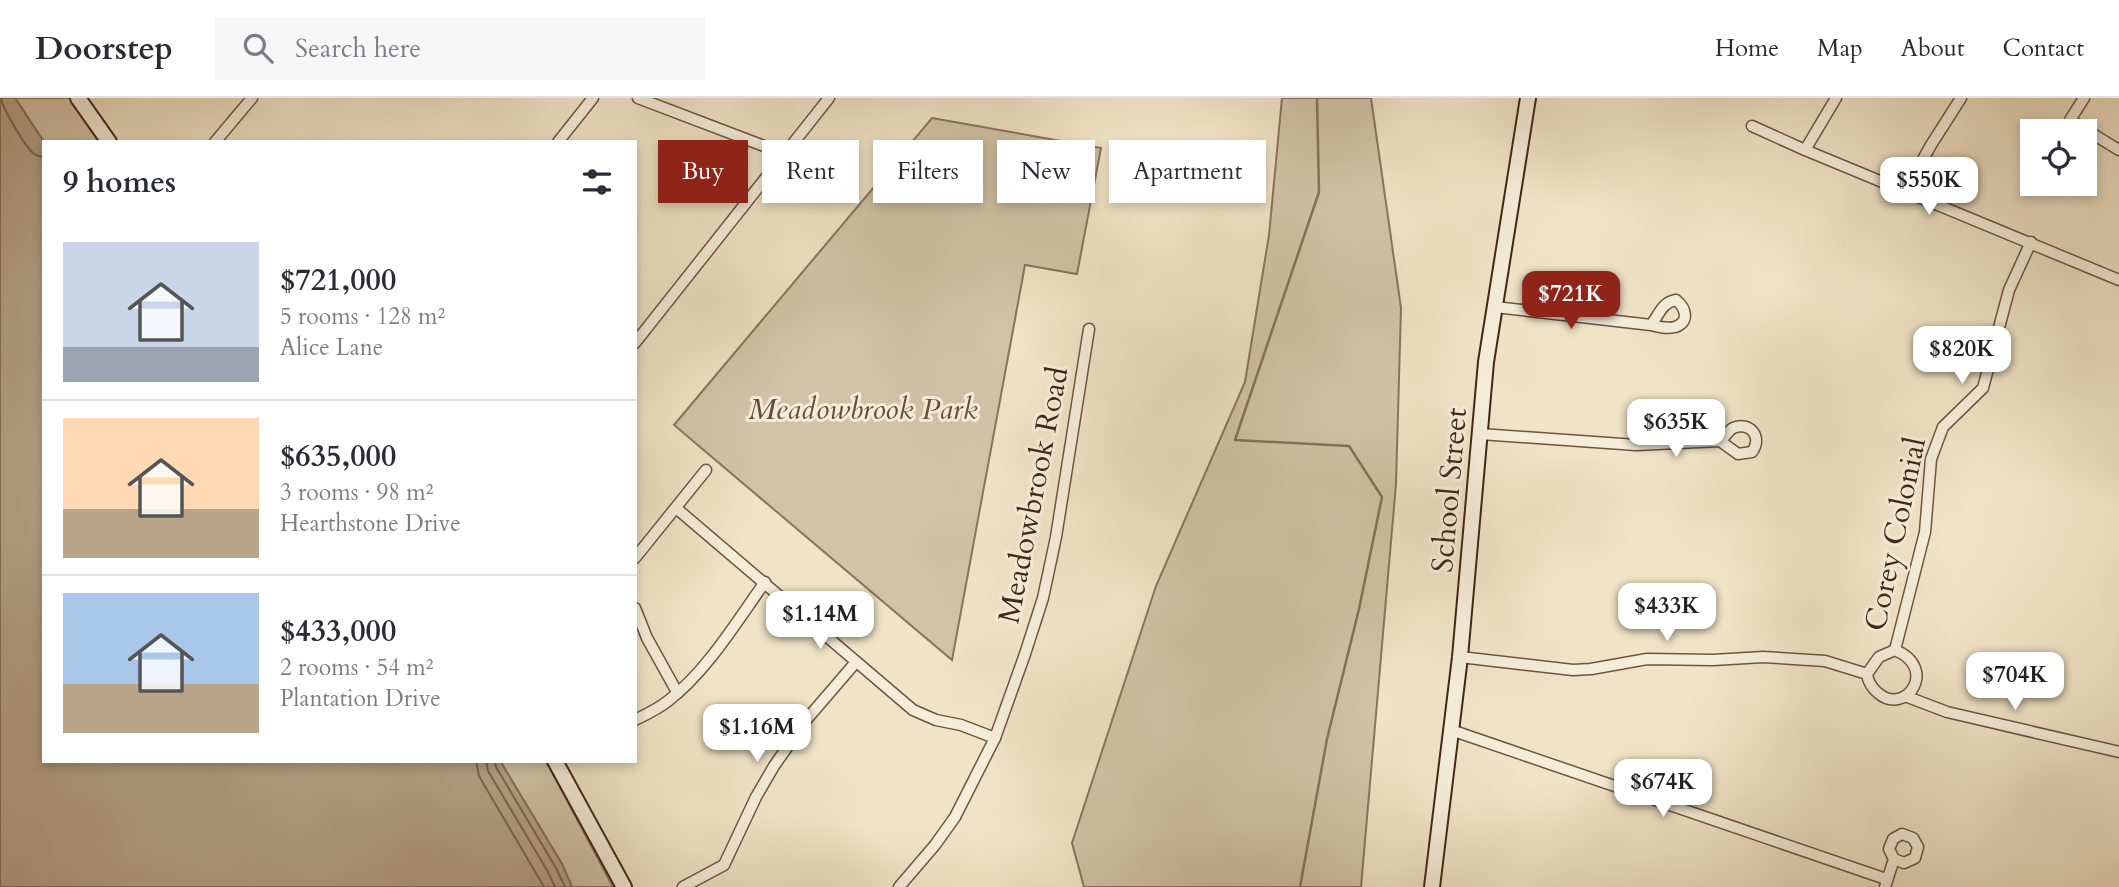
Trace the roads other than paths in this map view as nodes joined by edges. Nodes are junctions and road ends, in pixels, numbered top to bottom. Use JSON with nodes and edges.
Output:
{"nodes":[{"id":1,"x":78,"y":98,"type":"edge"},
{"id":2,"x":252,"y":98,"type":"edge"},
{"id":3,"x":593,"y":98,"type":"edge"},
{"id":4,"x":638,"y":98,"type":"edge"},
{"id":5,"x":829,"y":98,"type":"edge"},
{"id":6,"x":1528,"y":98,"type":"edge"},
{"id":7,"x":1836,"y":98,"type":"edge"},
{"id":8,"x":1961,"y":98,"type":"edge"},
{"id":9,"x":2084,"y":98,"type":"edge"},
{"id":10,"x":1752,"y":126,"type":"dead end"},
{"id":11,"x":108,"y":140,"type":"edge"},
{"id":12,"x":217,"y":140,"type":"edge"},
{"id":13,"x":560,"y":140,"type":"edge"},
{"id":14,"x":796,"y":140,"type":"edge"},
{"id":15,"x":762,"y":145,"type":"edge"},
{"id":16,"x":1805,"y":150,"type":"junction"},
{"id":17,"x":2119,"y":150,"type":"edge"},
{"id":18,"x":762,"y":183,"type":"edge"},
{"id":19,"x":1906,"y":190,"type":"junction"},
{"id":20,"x":2031,"y":242,"type":"junction"},
{"id":21,"x":2119,"y":280,"type":"edge"},
{"id":22,"x":1495,"y":307,"type":"junction"},
{"id":23,"x":1651,"y":325,"type":"dead end"},
{"id":24,"x":1089,"y":329,"type":"dead end"},
{"id":25,"x":637,"y":340,"type":"edge"},
{"id":26,"x":1480,"y":434,"type":"junction"},
{"id":27,"x":1720,"y":441,"type":"dead end"},
{"id":28,"x":706,"y":470,"type":"dead end"},
{"id":29,"x":677,"y":508,"type":"junction"},
{"id":30,"x":637,"y":556,"type":"edge"},
{"id":31,"x":765,"y":582,"type":"junction"},
{"id":32,"x":637,"y":613,"type":"edge"},
{"id":33,"x":1895,"y":650,"type":"junction"},
{"id":34,"x":1460,"y":657,"type":"junction"},
{"id":35,"x":856,"y":662,"type":"junction"},
{"id":36,"x":1867,"y":674,"type":"junction"},
{"id":37,"x":677,"y":692,"type":"junction"},
{"id":38,"x":1905,"y":696,"type":"junction"},
{"id":39,"x":637,"y":719,"type":"edge"},
{"id":40,"x":1451,"y":730,"type":"junction"},
{"id":41,"x":995,"y":738,"type":"junction"},
{"id":42,"x":2119,"y":752,"type":"edge"},
{"id":43,"x":560,"y":763,"type":"edge"},
{"id":44,"x":1894,"y":859,"type":"dead end"},
{"id":45,"x":1885,"y":883,"type":"edge"},
{"id":46,"x":624,"y":887,"type":"edge"},
{"id":47,"x":683,"y":887,"type":"edge"},
{"id":48,"x":899,"y":887,"type":"edge"},
{"id":49,"x":1432,"y":887,"type":"edge"}],
"edges":[{"from":1,"to":11,"type":"street"},
{"from":2,"to":12,"type":"street"},
{"from":3,"to":13,"type":"street"},
{"from":4,"to":15,"type":"street"},
{"from":5,"to":14,"type":"street"},
{"from":6,"to":22,"type":"street","name":"School Street"},
{"from":7,"to":16,"type":"street"},
{"from":8,"to":19,"type":"street"},
{"from":9,"to":17,"type":"street"},
{"from":10,"to":16,"type":"street"},
{"from":16,"to":19,"type":"street"},
{"from":18,"to":25,"type":"street"},
{"from":19,"to":20,"type":"street"},
{"from":20,"to":21,"type":"street"},
{"from":20,"to":33,"type":"street","name":"Corey Colonial"},
{"from":22,"to":23,"type":"street"},
{"from":22,"to":26,"type":"street","name":"School Street"},
{"from":24,"to":41,"type":"street","name":"Meadowbrook Road"},
{"from":26,"to":27,"type":"street"},
{"from":26,"to":34,"type":"street","name":"School Street"},
{"from":28,"to":29,"type":"street"},
{"from":29,"to":30,"type":"street"},
{"from":29,"to":31,"type":"street"},
{"from":31,"to":35,"type":"street"},
{"from":31,"to":37,"type":"street"},
{"from":32,"to":37,"type":"street"},
{"from":33,"to":36,"type":"street"},
{"from":33,"to":38,"type":"street"},
{"from":34,"to":36,"type":"street"},
{"from":34,"to":40,"type":"street","name":"School Street"},
{"from":35,"to":41,"type":"street"},
{"from":35,"to":47,"type":"street"},
{"from":36,"to":38,"type":"street"},
{"from":37,"to":39,"type":"street"},
{"from":38,"to":42,"type":"street"},
{"from":40,"to":45,"type":"street"},
{"from":40,"to":49,"type":"street","name":"School Street"},
{"from":41,"to":48,"type":"street","name":"Meadowbrook Road"},
{"from":43,"to":46,"type":"street"},
{"from":44,"to":45,"type":"street"}]}
